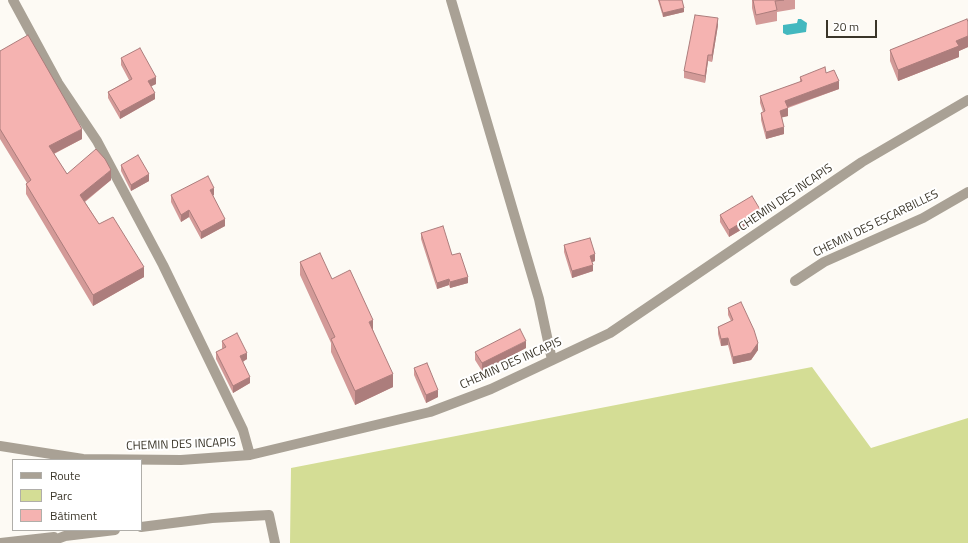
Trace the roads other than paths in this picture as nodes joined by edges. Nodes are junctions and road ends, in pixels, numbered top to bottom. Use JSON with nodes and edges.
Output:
{"nodes":[{"id":1,"x":13,"y":0,"type":"edge"},
{"id":2,"x":451,"y":0,"type":"edge"},
{"id":3,"x":968,"y":100,"type":"edge"},
{"id":4,"x":968,"y":192,"type":"edge"},
{"id":5,"x":795,"y":281,"type":"dead end"},
{"id":6,"x":552,"y":360,"type":"junction"},
{"id":7,"x":0,"y":446,"type":"edge"},
{"id":8,"x":250,"y":455,"type":"junction"},
{"id":9,"x":83,"y":459,"type":"edge"},
{"id":10,"x":142,"y":460,"type":"edge"},
{"id":11,"x":142,"y":527,"type":"edge"},
{"id":12,"x":107,"y":531,"type":"edge"},
{"id":13,"x":65,"y":536,"type":"junction"},
{"id":14,"x":0,"y":543,"type":"edge"},
{"id":15,"x":47,"y":543,"type":"edge"},
{"id":16,"x":275,"y":543,"type":"edge"}],
"edges":[{"from":1,"to":8,"type":"street"},
{"from":2,"to":6,"type":"street"},
{"from":3,"to":6,"type":"street","name":"CHEMIN DES INCAPIS"},
{"from":4,"to":5,"type":"street","name":"CHEMIN DES ESCARBILLES"},
{"from":6,"to":8,"type":"street","name":"CHEMIN DES INCAPIS"},
{"from":7,"to":9,"type":"street","name":"CHEMIN DES INCAPIS"},
{"from":8,"to":10,"type":"street","name":"CHEMIN DES INCAPIS"},
{"from":11,"to":16,"type":"street"},
{"from":12,"to":13,"type":"street"},
{"from":13,"to":14,"type":"street"},
{"from":13,"to":15,"type":"street"}]}
